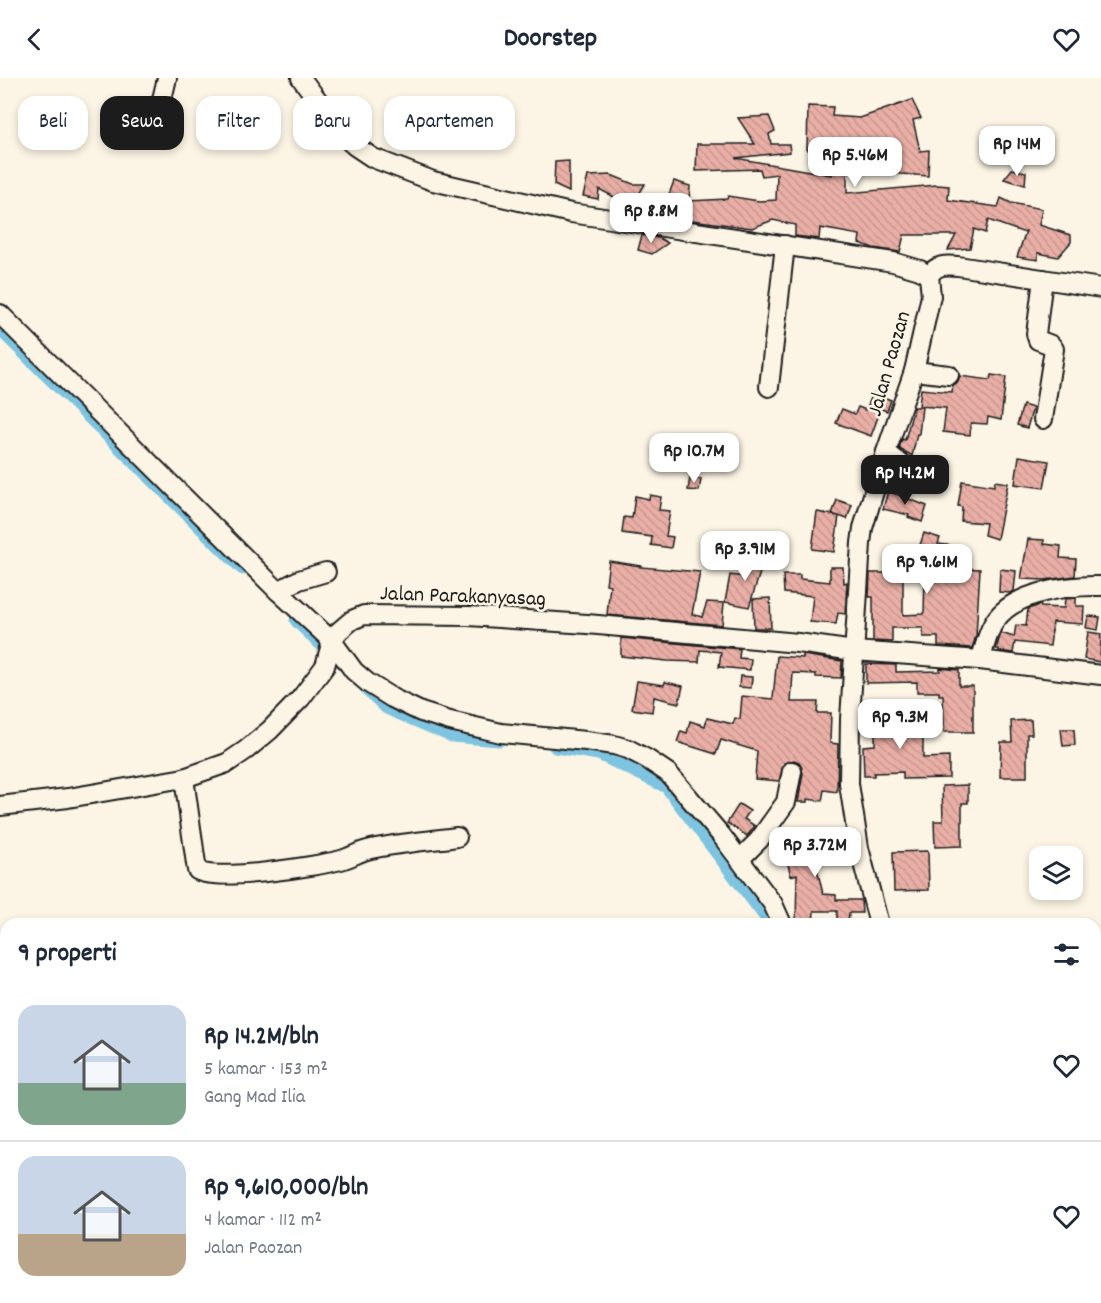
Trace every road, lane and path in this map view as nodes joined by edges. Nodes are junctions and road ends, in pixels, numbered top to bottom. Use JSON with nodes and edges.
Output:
{"nodes":[{"id":1,"x":167,"y":78,"type":"edge"},
{"id":2,"x":301,"y":78,"type":"edge"},
{"id":3,"x":163,"y":96,"type":"edge"},
{"id":4,"x":785,"y":245,"type":"junction"},
{"id":5,"x":929,"y":276,"type":"junction"},
{"id":6,"x":1043,"y":279,"type":"junction"},
{"id":7,"x":1101,"y":288,"type":"edge"},
{"id":8,"x":0,"y":314,"type":"edge"},
{"id":9,"x":914,"y":371,"type":"junction"},
{"id":10,"x":949,"y":375,"type":"dead end"},
{"id":11,"x":769,"y":387,"type":"dead end"},
{"id":12,"x":1043,"y":418,"type":"dead end"},
{"id":13,"x":886,"y":452,"type":"junction"},
{"id":14,"x":923,"y":481,"type":"dead end"},
{"id":15,"x":326,"y":572,"type":"dead end"},
{"id":16,"x":1101,"y":586,"type":"edge"},
{"id":17,"x":278,"y":591,"type":"junction"},
{"id":18,"x":854,"y":651,"type":"junction"},
{"id":19,"x":329,"y":652,"type":"junction"},
{"id":20,"x":980,"y":660,"type":"junction"},
{"id":21,"x":1101,"y":675,"type":"edge"},
{"id":22,"x":792,"y":771,"type":"dead end"},
{"id":23,"x":184,"y":778,"type":"junction"},
{"id":24,"x":0,"y":806,"type":"edge"},
{"id":25,"x":457,"y":837,"type":"dead end"},
{"id":26,"x":740,"y":859,"type":"junction"},
{"id":27,"x":779,"y":918,"type":"edge"},
{"id":28,"x":877,"y":918,"type":"edge"}],
"edges":[{"from":1,"to":3,"type":"street"},
{"from":2,"to":4,"type":"street"},
{"from":4,"to":5,"type":"street"},
{"from":4,"to":11,"type":"street"},
{"from":5,"to":6,"type":"street"},
{"from":5,"to":9,"type":"street","name":"Jalan Paozan"},
{"from":6,"to":7,"type":"street"},
{"from":6,"to":12,"type":"street"},
{"from":8,"to":17,"type":"street"},
{"from":9,"to":10,"type":"street"},
{"from":9,"to":13,"type":"street","name":"Jalan Paozan"},
{"from":13,"to":14,"type":"street"},
{"from":13,"to":18,"type":"street","name":"Jalan Paozan"},
{"from":15,"to":17,"type":"street"},
{"from":16,"to":20,"type":"street"},
{"from":17,"to":19,"type":"street"},
{"from":18,"to":19,"type":"street","name":"Jalan Parakanyasag"},
{"from":18,"to":20,"type":"street","name":"Jalan Parakanyasag"},
{"from":18,"to":28,"type":"street","name":"Jalan Paozan"},
{"from":19,"to":23,"type":"street","name":"Jalan Parakanyasag"},
{"from":19,"to":26,"type":"street"},
{"from":20,"to":21,"type":"street","name":"Jalan Parakanyasag"},
{"from":22,"to":26,"type":"street"},
{"from":23,"to":24,"type":"street","name":"Jalan Parakanyasag"},
{"from":23,"to":25,"type":"street"},
{"from":26,"to":27,"type":"street"}]}
